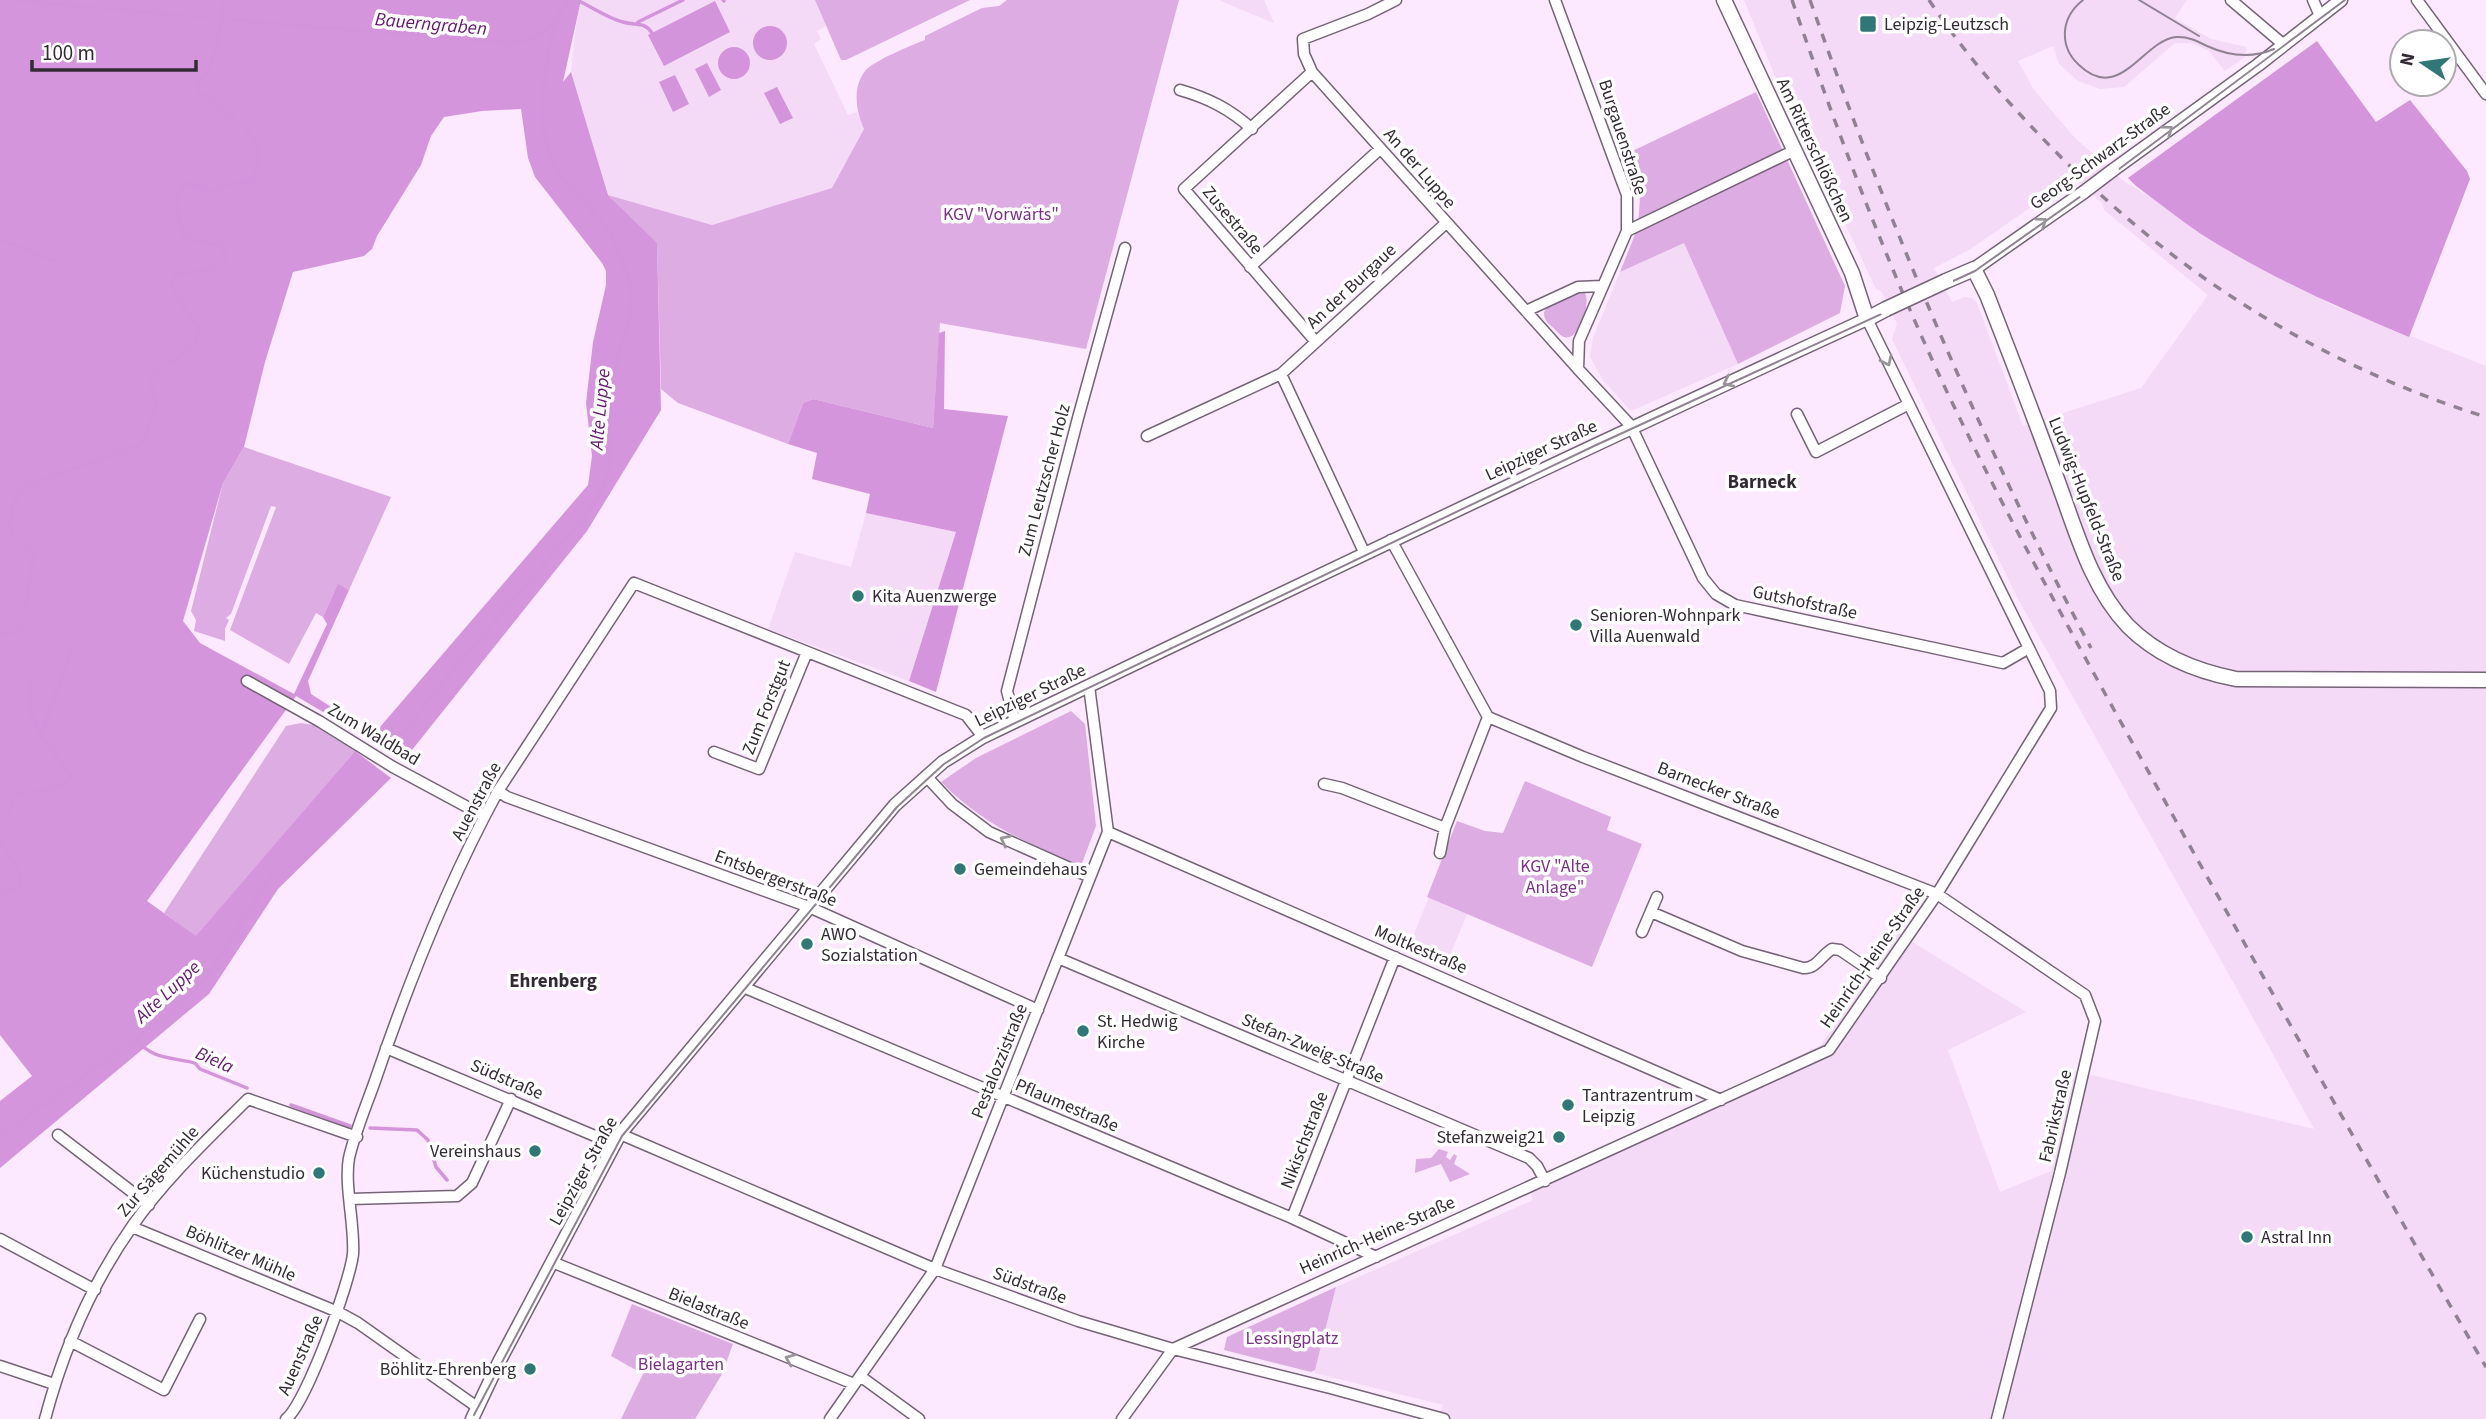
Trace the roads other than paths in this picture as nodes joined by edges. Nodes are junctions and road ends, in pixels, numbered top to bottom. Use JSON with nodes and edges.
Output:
{"nodes":[{"id":1,"x":1396,"y":0,"type":"edge"},
{"id":2,"x":1555,"y":0,"type":"edge"},
{"id":3,"x":1724,"y":0,"type":"edge"},
{"id":4,"x":2231,"y":0,"type":"edge"},
{"id":5,"x":2314,"y":0,"type":"edge"},
{"id":6,"x":2341,"y":0,"type":"edge"},
{"id":7,"x":2417,"y":0,"type":"edge"},
{"id":8,"x":2320,"y":16,"type":"junction"},
{"id":9,"x":2284,"y":44,"type":"junction"},
{"id":10,"x":1312,"y":72,"type":"junction"},
{"id":11,"x":1180,"y":90,"type":"dead end"},
{"id":12,"x":2486,"y":94,"type":"edge"},
{"id":13,"x":1252,"y":129,"type":"junction"},
{"id":14,"x":1380,"y":149,"type":"junction"},
{"id":15,"x":1793,"y":151,"type":"junction"},
{"id":16,"x":1446,"y":223,"type":"junction"},
{"id":17,"x":1627,"y":231,"type":"junction"},
{"id":18,"x":1125,"y":248,"type":"dead end"},
{"id":19,"x":1250,"y":267,"type":"junction"},
{"id":20,"x":1973,"y":269,"type":"junction"},
{"id":21,"x":1602,"y":286,"type":"junction"},
{"id":22,"x":1526,"y":311,"type":"junction"},
{"id":23,"x":1867,"y":319,"type":"junction"},
{"id":24,"x":1316,"y":342,"type":"junction"},
{"id":25,"x":1578,"y":369,"type":"junction"},
{"id":26,"x":1280,"y":374,"type":"junction"},
{"id":27,"x":1909,"y":404,"type":"junction"},
{"id":28,"x":1797,"y":414,"type":"dead end"},
{"id":29,"x":1631,"y":426,"type":"junction"},
{"id":30,"x":1147,"y":436,"type":"dead end"},
{"id":31,"x":1391,"y":540,"type":"junction"},
{"id":32,"x":1364,"y":552,"type":"junction"},
{"id":33,"x":2029,"y":648,"type":"junction"},
{"id":34,"x":807,"y":652,"type":"junction"},
{"id":35,"x":2486,"y":680,"type":"edge"},
{"id":36,"x":247,"y":681,"type":"dead end"},
{"id":37,"x":1089,"y":686,"type":"junction"},
{"id":38,"x":1488,"y":717,"type":"junction"},
{"id":39,"x":1015,"y":722,"type":"junction"},
{"id":40,"x":983,"y":737,"type":"junction"},
{"id":41,"x":714,"y":752,"type":"dead end"},
{"id":42,"x":926,"y":776,"type":"junction"},
{"id":43,"x":1324,"y":784,"type":"dead end"},
{"id":44,"x":498,"y":791,"type":"junction"},
{"id":45,"x":484,"y":816,"type":"junction"},
{"id":46,"x":1446,"y":828,"type":"junction"},
{"id":47,"x":1108,"y":832,"type":"junction"},
{"id":48,"x":1440,"y":853,"type":"dead end"},
{"id":49,"x":1090,"y":877,"type":"junction"},
{"id":50,"x":1937,"y":894,"type":"junction"},
{"id":51,"x":1657,"y":897,"type":"dead end"},
{"id":52,"x":809,"y":907,"type":"junction"},
{"id":53,"x":1651,"y":912,"type":"junction"},
{"id":54,"x":1642,"y":932,"type":"dead end"},
{"id":55,"x":1395,"y":957,"type":"junction"},
{"id":56,"x":1058,"y":958,"type":"junction"},
{"id":57,"x":1881,"y":978,"type":"junction"},
{"id":58,"x":743,"y":987,"type":"junction"},
{"id":59,"x":1038,"y":1010,"type":"junction"},
{"id":60,"x":386,"y":1048,"type":"junction"},
{"id":61,"x":1346,"y":1081,"type":"junction"},
{"id":62,"x":1003,"y":1097,"type":"junction"},
{"id":63,"x":511,"y":1099,"type":"junction"},
{"id":64,"x":1721,"y":1100,"type":"junction"},
{"id":65,"x":58,"y":1135,"type":"dead end"},
{"id":66,"x":356,"y":1137,"type":"junction"},
{"id":67,"x":617,"y":1139,"type":"junction"},
{"id":68,"x":1545,"y":1181,"type":"junction"},
{"id":69,"x":350,"y":1199,"type":"junction"},
{"id":70,"x":149,"y":1205,"type":"junction"},
{"id":71,"x":1292,"y":1218,"type":"junction"},
{"id":72,"x":132,"y":1227,"type":"junction"},
{"id":73,"x":0,"y":1239,"type":"edge"},
{"id":74,"x":1376,"y":1257,"type":"junction"},
{"id":75,"x":552,"y":1262,"type":"junction"},
{"id":76,"x":935,"y":1269,"type":"junction"},
{"id":77,"x":95,"y":1290,"type":"junction"},
{"id":78,"x":338,"y":1312,"type":"junction"},
{"id":79,"x":200,"y":1319,"type":"dead end"},
{"id":80,"x":70,"y":1342,"type":"junction"},
{"id":81,"x":1173,"y":1349,"type":"junction"},
{"id":82,"x":0,"y":1367,"type":"edge"},
{"id":83,"x":857,"y":1380,"type":"junction"},
{"id":84,"x":54,"y":1384,"type":"junction"},
{"id":85,"x":1404,"y":1409,"type":"junction"},
{"id":86,"x":475,"y":1415,"type":"edge"},
{"id":87,"x":45,"y":1419,"type":"edge"},
{"id":88,"x":286,"y":1419,"type":"edge"},
{"id":89,"x":830,"y":1419,"type":"edge"},
{"id":90,"x":919,"y":1419,"type":"edge"},
{"id":91,"x":1122,"y":1419,"type":"edge"},
{"id":92,"x":1397,"y":1419,"type":"edge"},
{"id":93,"x":1444,"y":1419,"type":"edge"},
{"id":94,"x":1997,"y":1419,"type":"edge"}],
"edges":[{"from":1,"to":10,"type":"street","name":"An der Luppe"},
{"from":2,"to":17,"type":"street","name":"Burgauenstraße"},
{"from":3,"to":15,"type":"main road","name":"Am Ritterschlößchen"},
{"from":4,"to":9,"type":"street"},
{"from":5,"to":8,"type":"street"},
{"from":6,"to":8,"type":"street","name":"Georg-Schwarz-Straße"},
{"from":7,"to":12,"type":"street"},
{"from":8,"to":9,"type":"street","name":"Georg-Schwarz-Straße"},
{"from":20,"to":9,"type":"street","name":"Georg-Schwarz-Straße","one_way":true,"bridge":true},
{"from":10,"to":13,"type":"street","name":"Zusestraße"},
{"from":10,"to":14,"type":"street","name":"An der Luppe"},
{"from":11,"to":13,"type":"street"},
{"from":13,"to":19,"type":"street","name":"Zusestraße"},
{"from":14,"to":16,"type":"street","name":"An der Luppe"},
{"from":14,"to":19,"type":"street"},
{"from":15,"to":17,"type":"street"},
{"from":15,"to":23,"type":"main road","name":"Am Ritterschlößchen"},
{"from":16,"to":22,"type":"street","name":"An der Luppe"},
{"from":16,"to":24,"type":"street","name":"An der Burgaue"},
{"from":17,"to":21,"type":"street","name":"Burgauenstraße"},
{"from":18,"to":39,"type":"street","name":"Zum Leutzscher Holz"},
{"from":19,"to":24,"type":"street","name":"Zusestraße"},
{"from":20,"to":23,"type":"main road","name":"Georg-Schwarz-Straße","bridge":true},
{"from":20,"to":35,"type":"main road","name":"Ludwig-Hupfeld-Straße"},
{"from":21,"to":22,"type":"street"},
{"from":21,"to":25,"type":"street","name":"Burgauenstraße"},
{"from":22,"to":25,"type":"street"},
{"from":23,"to":27,"type":"street","name":"Heinrich-Heine-Straße","one_way":true},
{"from":23,"to":29,"type":"street","name":"Leipziger Straße","one_way":true},
{"from":24,"to":26,"type":"street","name":"An der Burgaue"},
{"from":25,"to":29,"type":"street"},
{"from":26,"to":30,"type":"street","name":"An der Burgaue"},
{"from":26,"to":32,"type":"street"},
{"from":27,"to":28,"type":"street"},
{"from":27,"to":33,"type":"street","name":"Heinrich-Heine-Straße"},
{"from":29,"to":31,"type":"street","name":"Leipziger Straße"},
{"from":29,"to":33,"type":"street","name":"Gutshofstraße"},
{"from":31,"to":32,"type":"street","name":"Leipziger Straße"},
{"from":31,"to":38,"type":"street"},
{"from":32,"to":37,"type":"street","name":"Leipziger Straße"},
{"from":33,"to":50,"type":"street","name":"Heinrich-Heine-Straße"},
{"from":34,"to":40,"type":"street","name":"Auenstraße"},
{"from":34,"to":41,"type":"street","name":"Zum Forstgut"},
{"from":34,"to":44,"type":"street","name":"Auenstraße"},
{"from":36,"to":45,"type":"street","name":"Zum Waldbad"},
{"from":37,"to":39,"type":"street","name":"Leipziger Straße"},
{"from":37,"to":47,"type":"street","name":"Pestalozzistraße"},
{"from":38,"to":46,"type":"street"},
{"from":38,"to":50,"type":"street","name":"Barnecker Straße"},
{"from":39,"to":40,"type":"street","name":"Leipziger Straße"},
{"from":40,"to":42,"type":"street","name":"Leipziger Straße"},
{"from":49,"to":42,"type":"street","one_way":true},
{"from":42,"to":52,"type":"street","name":"Leipziger Straße"},
{"from":43,"to":46,"type":"street"},
{"from":44,"to":45,"type":"street","name":"Auenstraße"},
{"from":44,"to":52,"type":"street","name":"Entsbergerstraße"},
{"from":45,"to":60,"type":"street","name":"Auenstraße"},
{"from":46,"to":48,"type":"street"},
{"from":47,"to":49,"type":"street","name":"Pestalozzistraße"},
{"from":47,"to":55,"type":"street","name":"Moltkestraße"},
{"from":49,"to":56,"type":"street","name":"Pestalozzistraße"},
{"from":50,"to":57,"type":"street","name":"Heinrich-Heine-Straße"},
{"from":50,"to":94,"type":"street","name":"Fabrikstraße"},
{"from":51,"to":53,"type":"street"},
{"from":52,"to":58,"type":"street","name":"Leipziger Straße"},
{"from":52,"to":59,"type":"street","name":"Entsbergerstraße"},
{"from":53,"to":54,"type":"street"},
{"from":53,"to":57,"type":"street"},
{"from":55,"to":61,"type":"street","name":"Nikischstraße"},
{"from":55,"to":64,"type":"street","name":"Moltkestraße"},
{"from":56,"to":59,"type":"street","name":"Pestalozzistraße"},
{"from":56,"to":61,"type":"street","name":"Stefan-Zweig-Straße"},
{"from":57,"to":64,"type":"street","name":"Heinrich-Heine-Straße"},
{"from":58,"to":62,"type":"street","name":"Pflaumestraße"},
{"from":58,"to":67,"type":"street","name":"Leipziger Straße"},
{"from":59,"to":62,"type":"street","name":"Pestalozzistraße"},
{"from":60,"to":63,"type":"street","name":"Südstraße"},
{"from":60,"to":66,"type":"street","name":"Auenstraße"},
{"from":61,"to":68,"type":"street","name":"Stefan-Zweig-Straße"},
{"from":61,"to":71,"type":"street","name":"Nikischstraße"},
{"from":62,"to":71,"type":"street","name":"Pflaumestraße"},
{"from":62,"to":76,"type":"street","name":"Pestalozzistraße"},
{"from":63,"to":67,"type":"street","name":"Südstraße"},
{"from":63,"to":69,"type":"street"},
{"from":64,"to":68,"type":"street","name":"Heinrich-Heine-Straße"},
{"from":65,"to":70,"type":"street"},
{"from":66,"to":69,"type":"street","name":"Auenstraße"},
{"from":66,"to":70,"type":"street","name":"Zur Sägemühle"},
{"from":67,"to":75,"type":"street","name":"Leipziger Straße"},
{"from":67,"to":76,"type":"street","name":"Südstraße"},
{"from":68,"to":74,"type":"street","name":"Heinrich-Heine-Straße"},
{"from":69,"to":78,"type":"street","name":"Auenstraße"},
{"from":70,"to":72,"type":"street","name":"Zur Sägemühle"},
{"from":71,"to":74,"type":"street","name":"Pflaumestraße"},
{"from":72,"to":77,"type":"street","name":"Zur Sägemühle"},
{"from":72,"to":78,"type":"street","name":"Böhlitzer Mühle"},
{"from":73,"to":77,"type":"street"},
{"from":74,"to":81,"type":"street","name":"Heinrich-Heine-Straße"},
{"from":83,"to":75,"type":"street","name":"Bielastraße","one_way":true},
{"from":75,"to":86,"type":"street","name":"Leipziger Straße"},
{"from":76,"to":81,"type":"street","name":"Südstraße"},
{"from":76,"to":83,"type":"street","name":"Pestalozzistraße"},
{"from":77,"to":80,"type":"street","name":"Zur Sägemühle"},
{"from":78,"to":86,"type":"street","name":"Böhlitzer Mühle"},
{"from":78,"to":88,"type":"street","name":"Auenstraße"},
{"from":79,"to":80,"type":"street"},
{"from":80,"to":84,"type":"street","name":"Zur Sägemühle"},
{"from":81,"to":85,"type":"street","name":"Südstraße"},
{"from":81,"to":91,"type":"street","name":"Heinrich-Heine-Straße"},
{"from":82,"to":84,"type":"street"},
{"from":83,"to":89,"type":"street","name":"Pestalozzistraße"},
{"from":83,"to":90,"type":"street","name":"Bielastraße"},
{"from":84,"to":87,"type":"street","name":"Zur Sägemühle"},
{"from":85,"to":92,"type":"street"},
{"from":85,"to":93,"type":"street","name":"Südstraße"}]}
